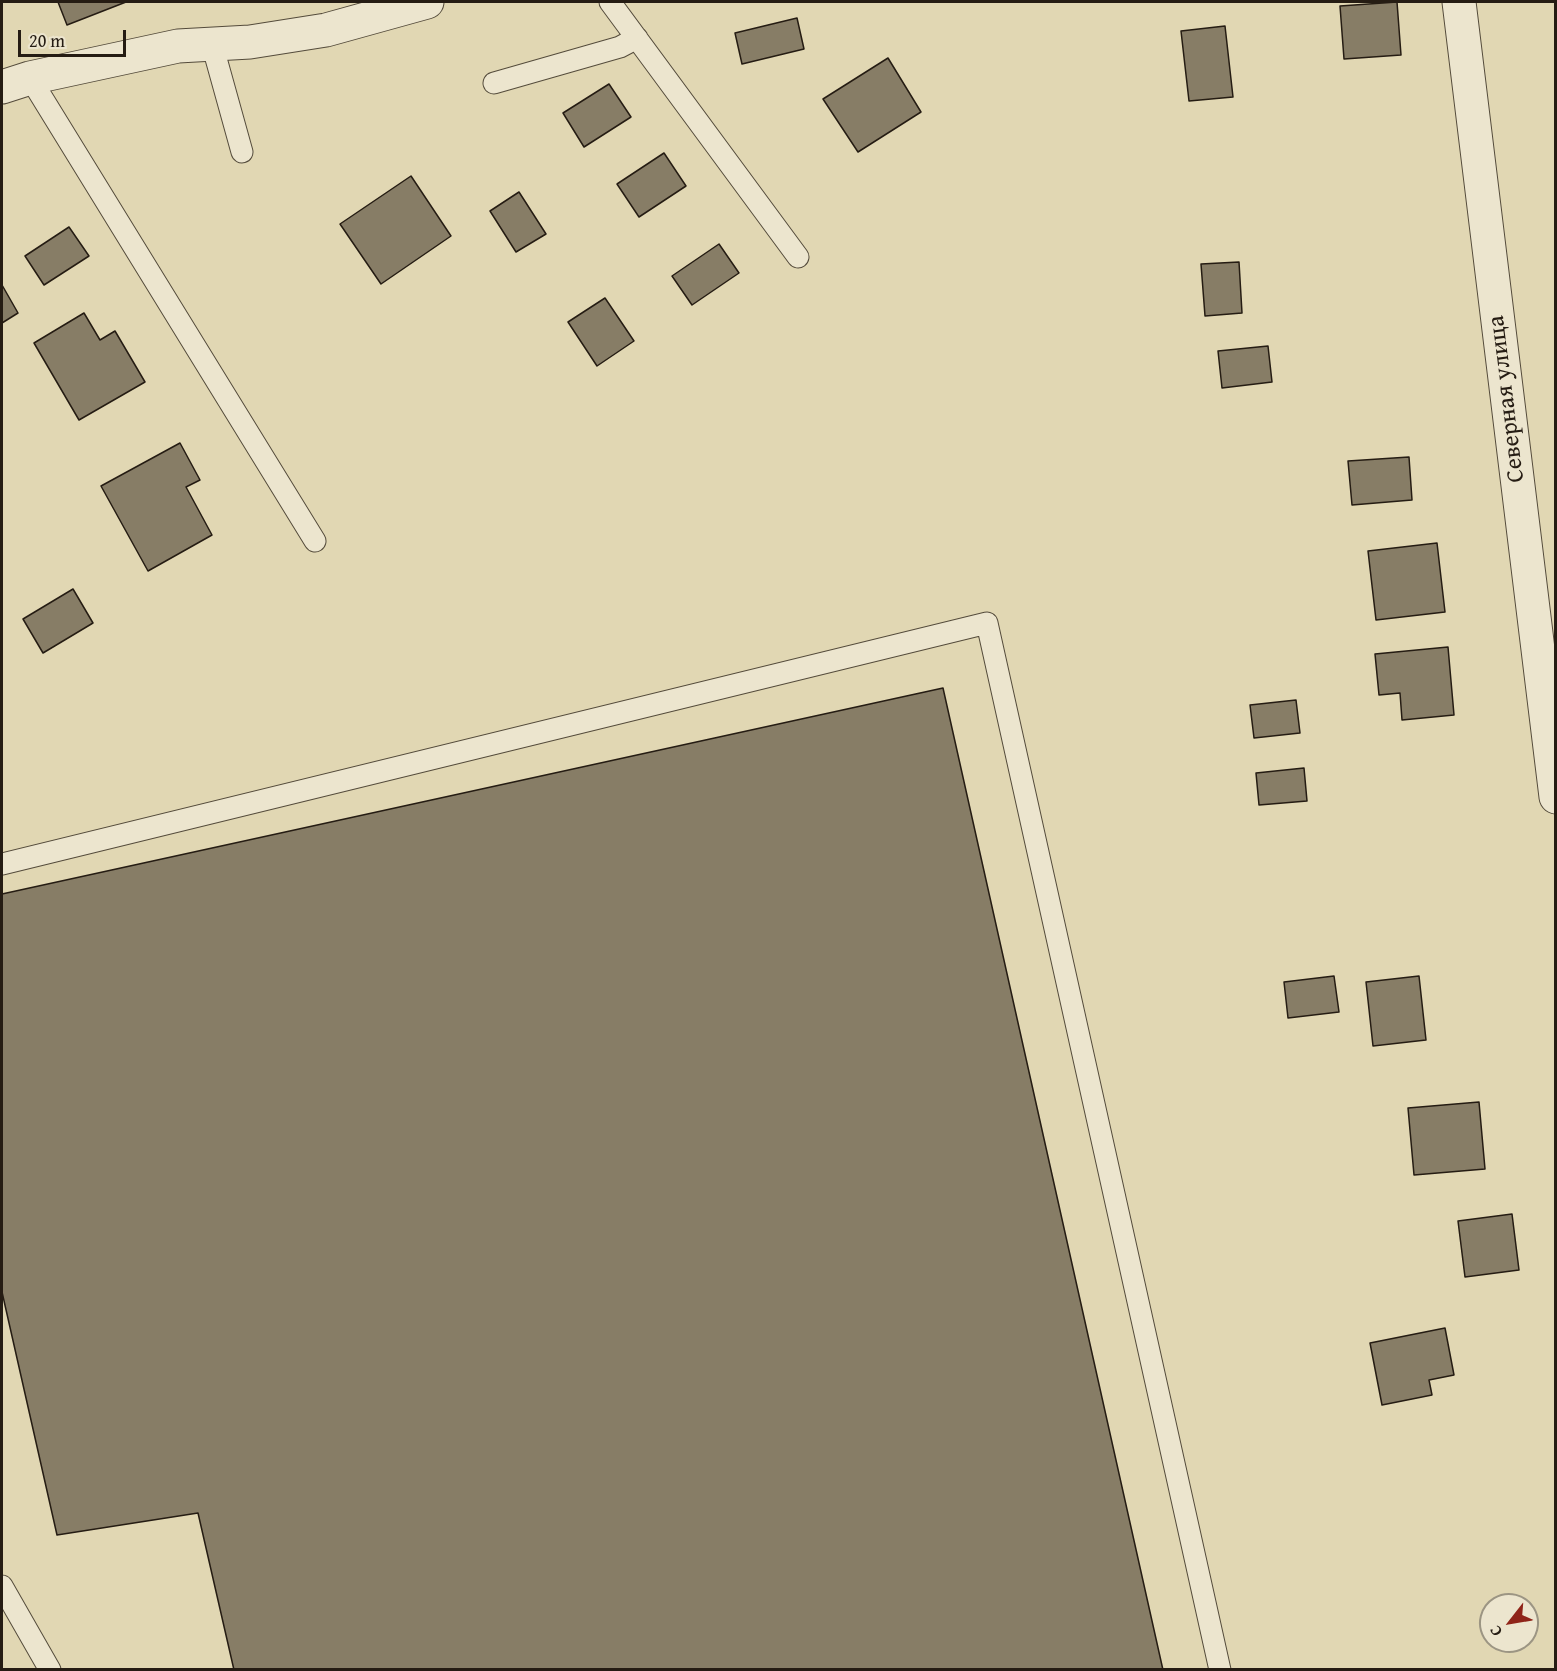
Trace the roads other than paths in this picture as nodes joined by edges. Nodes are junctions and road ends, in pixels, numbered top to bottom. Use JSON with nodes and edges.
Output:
{"nodes":[{"id":1,"x":427,"y":2,"type":"edge"},
{"id":2,"x":610,"y":2,"type":"edge"},
{"id":3,"x":1459,"y":2,"type":"edge"},
{"id":4,"x":637,"y":38,"type":"junction"},
{"id":5,"x":212,"y":44,"type":"junction"},
{"id":6,"x":16,"y":82,"type":"edge"},
{"id":7,"x":494,"y":83,"type":"dead end"},
{"id":8,"x":242,"y":152,"type":"dead end"},
{"id":9,"x":798,"y":257,"type":"dead end"},
{"id":10,"x":315,"y":541,"type":"dead end"},
{"id":11,"x":1556,"y":797,"type":"edge"},
{"id":12,"x":2,"y":864,"type":"edge"},
{"id":13,"x":2,"y":1586,"type":"edge"},
{"id":14,"x":50,"y":1670,"type":"edge"},
{"id":15,"x":1220,"y":1670,"type":"edge"}],
"edges":[{"from":1,"to":5,"type":"street"},
{"from":2,"to":4,"type":"lane"},
{"from":3,"to":11,"type":"street","name":"Северная улица"},
{"from":4,"to":7,"type":"lane"},
{"from":4,"to":9,"type":"lane"},
{"from":5,"to":6,"type":"street"},
{"from":5,"to":8,"type":"lane"},
{"from":6,"to":10,"type":"lane"},
{"from":12,"to":15,"type":"lane"},
{"from":13,"to":14,"type":"lane"}]}
